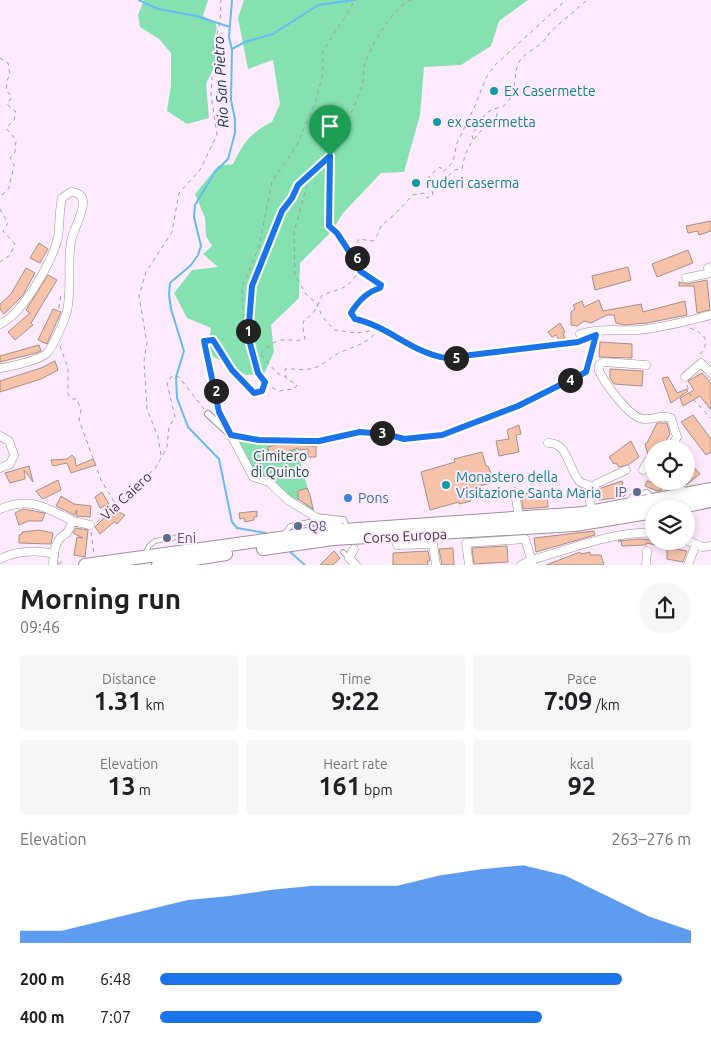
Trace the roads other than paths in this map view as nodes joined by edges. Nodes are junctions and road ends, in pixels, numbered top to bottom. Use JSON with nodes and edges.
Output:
{"nodes":[{"id":1,"x":710,"y":269,"type":"edge"},
{"id":2,"x":686,"y":278,"type":"dead end"},
{"id":3,"x":711,"y":315,"type":"edge"},
{"id":4,"x":0,"y":324,"type":"edge"},
{"id":5,"x":582,"y":336,"type":"road end"},
{"id":6,"x":646,"y":365,"type":"dead end"},
{"id":7,"x":0,"y":368,"type":"edge"},
{"id":8,"x":711,"y":372,"type":"edge"},
{"id":9,"x":685,"y":377,"type":"road end"},
{"id":10,"x":208,"y":414,"type":"road end"},
{"id":11,"x":386,"y":434,"type":"road end"},
{"id":12,"x":231,"y":435,"type":"junction"},
{"id":13,"x":0,"y":436,"type":"edge"},
{"id":14,"x":675,"y":440,"type":"edge"},
{"id":15,"x":548,"y":443,"type":"dead end"},
{"id":16,"x":645,"y":466,"type":"edge"},
{"id":17,"x":0,"y":468,"type":"edge"},
{"id":18,"x":626,"y":470,"type":"dead end"},
{"id":19,"x":643,"y":470,"type":"dead end"},
{"id":20,"x":682,"y":490,"type":"edge"},
{"id":21,"x":515,"y":492,"type":"dead end"},
{"id":22,"x":705,"y":492,"type":"edge"},
{"id":23,"x":684,"y":494,"type":"junction"},
{"id":24,"x":670,"y":500,"type":"edge"},
{"id":25,"x":689,"y":500,"type":"edge"},
{"id":26,"x":645,"y":506,"type":"edge"},
{"id":27,"x":645,"y":508,"type":"edge"},
{"id":28,"x":0,"y":509,"type":"edge"},
{"id":29,"x":592,"y":509,"type":"junction"},
{"id":30,"x":314,"y":516,"type":"junction"},
{"id":31,"x":518,"y":518,"type":"junction"},
{"id":32,"x":73,"y":521,"type":"junction"},
{"id":33,"x":90,"y":524,"type":"road end"},
{"id":34,"x":343,"y":525,"type":"junction"},
{"id":35,"x":645,"y":533,"type":"edge"},
{"id":36,"x":284,"y":542,"type":"junction"},
{"id":37,"x":696,"y":544,"type":"joint"},
{"id":38,"x":397,"y":545,"type":"dead end"},
{"id":39,"x":711,"y":546,"type":"edge"},
{"id":40,"x":354,"y":549,"type":"dead end"},
{"id":41,"x":647,"y":551,"type":"dead end"},
{"id":42,"x":201,"y":552,"type":"junction"},
{"id":43,"x":49,"y":554,"type":"dead end"},
{"id":44,"x":0,"y":559,"type":"edge"},
{"id":45,"x":532,"y":562,"type":"edge"},
{"id":46,"x":168,"y":564,"type":"edge"},
{"id":47,"x":53,"y":565,"type":"edge"},
{"id":48,"x":85,"y":565,"type":"edge"},
{"id":49,"x":356,"y":565,"type":"edge"},
{"id":50,"x":436,"y":565,"type":"edge"},
{"id":51,"x":470,"y":565,"type":"edge"},
{"id":52,"x":521,"y":565,"type":"edge"},
{"id":53,"x":646,"y":565,"type":"edge"},
{"id":54,"x":688,"y":565,"type":"edge"}],
"edges":[{"from":1,"to":2,"type":"street"},
{"from":3,"to":5,"type":"street"},
{"from":4,"to":7,"type":"street"},
{"from":6,"to":14,"type":"street"},
{"from":8,"to":9,"type":"street"},
{"from":10,"to":12,"type":"street"},
{"from":11,"to":12,"type":"street"},
{"from":12,"to":30,"type":"street"},
{"from":13,"to":17,"type":"street"},
{"from":15,"to":29,"type":"street"},
{"from":16,"to":19,"type":"street"},
{"from":18,"to":29,"type":"street"},
{"from":20,"to":23,"type":"street"},
{"from":21,"to":31,"type":"street"},
{"from":22,"to":23,"type":"main road","name":"Corso Europa"},
{"from":22,"to":25,"type":"main road","name":"Corso Europa"},
{"from":23,"to":24,"type":"main road","name":"Corso Europa"},
{"from":26,"to":29,"type":"main road","name":"Corso Europa"},
{"from":27,"to":36,"type":"main road","name":"Corso Europa"},
{"from":28,"to":32,"type":"street","name":"Via Caiero"},
{"from":29,"to":31,"type":"main road","name":"Corso Europa"},
{"from":30,"to":34,"type":"street"},
{"from":30,"to":34,"type":"lane"},
{"from":31,"to":34,"type":"main road","name":"Corso Europa"},
{"from":32,"to":33,"type":"street","name":"Via Caiero"},
{"from":32,"to":47,"type":"street"},
{"from":34,"to":36,"type":"main road","name":"Corso Europa"},
{"from":35,"to":45,"type":"street"},
{"from":36,"to":42,"type":"main road","name":"Corso Europa"},
{"from":37,"to":39,"type":"street"},
{"from":37,"to":54,"type":"street"},
{"from":38,"to":50,"type":"street"},
{"from":40,"to":49,"type":"street"},
{"from":41,"to":53,"type":"street"},
{"from":42,"to":46,"type":"main road","name":"Corso Europa"},
{"from":42,"to":48,"type":"main road","name":"Corso Europa"},
{"from":43,"to":44,"type":"street"},
{"from":45,"to":51,"type":"street"},
{"from":45,"to":52,"type":"street"}]}
